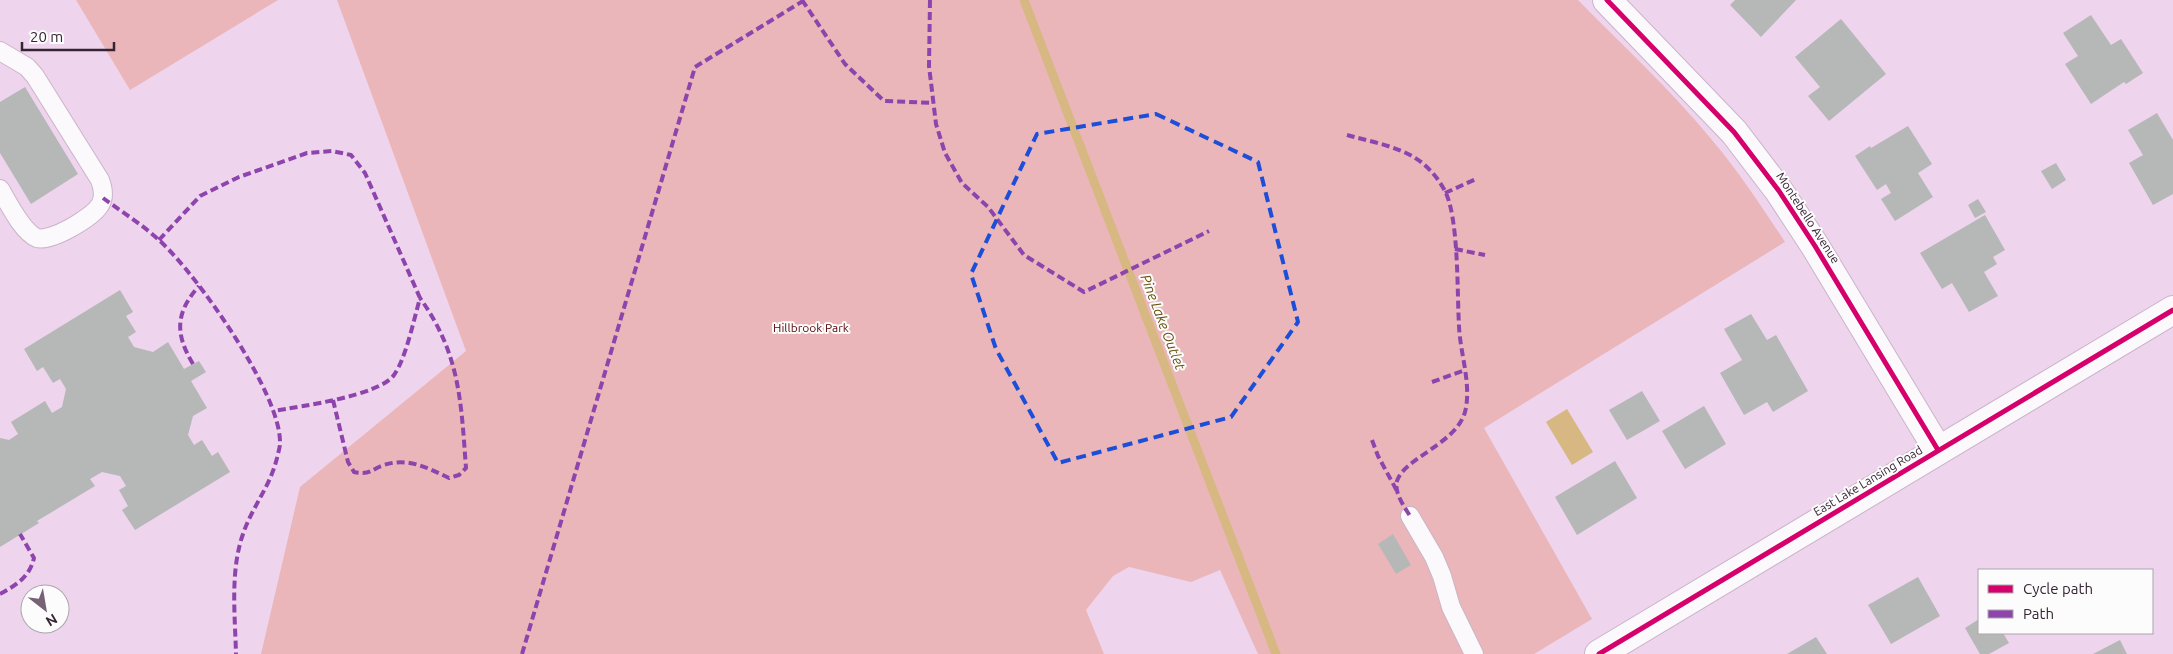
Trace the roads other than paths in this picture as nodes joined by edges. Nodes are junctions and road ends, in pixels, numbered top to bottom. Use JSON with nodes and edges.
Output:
{"nodes":[{"id":1,"x":1607,"y":0,"type":"edge"},
{"id":2,"x":0,"y":51,"type":"edge"},
{"id":3,"x":0,"y":189,"type":"edge"},
{"id":4,"x":2173,"y":310,"type":"edge"},
{"id":5,"x":1938,"y":450,"type":"junction"},
{"id":6,"x":1410,"y":516,"type":"dead end"},
{"id":7,"x":1474,"y":654,"type":"edge"},
{"id":8,"x":1599,"y":654,"type":"edge"}],
"edges":[{"from":1,"to":5,"type":"street","name":"Montebello Avenue"},
{"from":2,"to":3,"type":"lane"},
{"from":4,"to":5,"type":"street","name":"East Lake Lansing Road"},
{"from":5,"to":8,"type":"street","name":"East Lake Lansing Road"},
{"from":6,"to":7,"type":"lane"}]}
